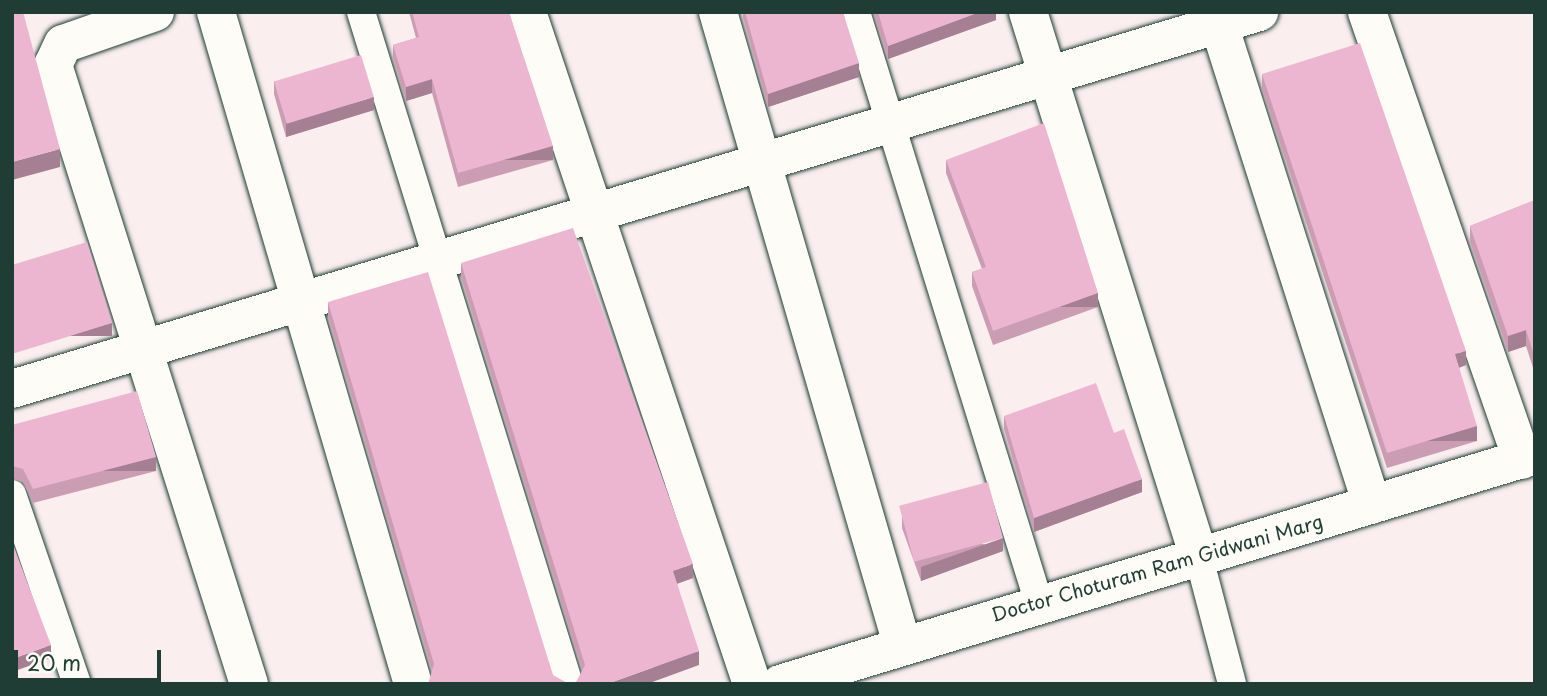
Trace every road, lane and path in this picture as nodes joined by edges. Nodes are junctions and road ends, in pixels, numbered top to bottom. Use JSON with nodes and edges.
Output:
{"nodes":[{"id":1,"x":155,"y":12,"type":"edge"},
{"id":2,"x":216,"y":12,"type":"edge"},
{"id":3,"x":361,"y":12,"type":"edge"},
{"id":4,"x":527,"y":12,"type":"edge"},
{"id":5,"x":718,"y":12,"type":"edge"},
{"id":6,"x":856,"y":12,"type":"edge"},
{"id":7,"x":1028,"y":12,"type":"edge"},
{"id":8,"x":1259,"y":12,"type":"edge"},
{"id":9,"x":1367,"y":12,"type":"edge"},
{"id":10,"x":1217,"y":18,"type":"edge"},
{"id":11,"x":1048,"y":75,"type":"junction"},
{"id":12,"x":890,"y":123,"type":"junction"},
{"id":13,"x":761,"y":162,"type":"junction"},
{"id":14,"x":594,"y":213,"type":"junction"},
{"id":15,"x":437,"y":261,"type":"junction"},
{"id":16,"x":302,"y":301,"type":"junction"},
{"id":17,"x":143,"y":349,"type":"junction"},
{"id":18,"x":12,"y":389,"type":"edge"},
{"id":19,"x":1528,"y":457,"type":"edge"},
{"id":20,"x":12,"y":494,"type":"edge"},
{"id":21,"x":1372,"y":505,"type":"junction"},
{"id":22,"x":1198,"y":554,"type":"junction"},
{"id":23,"x":1039,"y":603,"type":"junction"},
{"id":24,"x":902,"y":644,"type":"junction"},
{"id":25,"x":77,"y":684,"type":"edge"},
{"id":26,"x":248,"y":684,"type":"edge"},
{"id":27,"x":413,"y":684,"type":"edge"},
{"id":28,"x":569,"y":684,"type":"edge"},
{"id":29,"x":752,"y":684,"type":"edge"},
{"id":30,"x":780,"y":684,"type":"edge"},
{"id":31,"x":1232,"y":684,"type":"edge"}],
"edges":[{"from":1,"to":17,"type":"street"},
{"from":2,"to":16,"type":"street"},
{"from":3,"to":15,"type":"lane"},
{"from":4,"to":14,"type":"street"},
{"from":5,"to":13,"type":"street"},
{"from":6,"to":12,"type":"lane"},
{"from":7,"to":11,"type":"street"},
{"from":8,"to":10,"type":"street"},
{"from":9,"to":19,"type":"street"},
{"from":10,"to":11,"type":"street"},
{"from":10,"to":21,"type":"street"},
{"from":11,"to":12,"type":"street"},
{"from":11,"to":22,"type":"street"},
{"from":12,"to":13,"type":"street"},
{"from":12,"to":23,"type":"lane"},
{"from":13,"to":14,"type":"street"},
{"from":13,"to":24,"type":"street"},
{"from":14,"to":15,"type":"street"},
{"from":14,"to":29,"type":"street"},
{"from":15,"to":16,"type":"street"},
{"from":15,"to":28,"type":"lane"},
{"from":16,"to":17,"type":"street"},
{"from":16,"to":27,"type":"street"},
{"from":17,"to":18,"type":"street"},
{"from":17,"to":26,"type":"street"},
{"from":19,"to":21,"type":"street","name":"Doctor Choturam Ram Gidwani Marg"},
{"from":20,"to":25,"type":"lane"},
{"from":21,"to":22,"type":"street","name":"Doctor Choturam Ram Gidwani Marg"},
{"from":22,"to":23,"type":"street","name":"Doctor Choturam Ram Gidwani Marg"},
{"from":22,"to":31,"type":"lane"},
{"from":23,"to":24,"type":"street","name":"Doctor Choturam Ram Gidwani Marg"},
{"from":24,"to":30,"type":"street","name":"Doctor Choturam Ram Gidwani Marg"}]}
